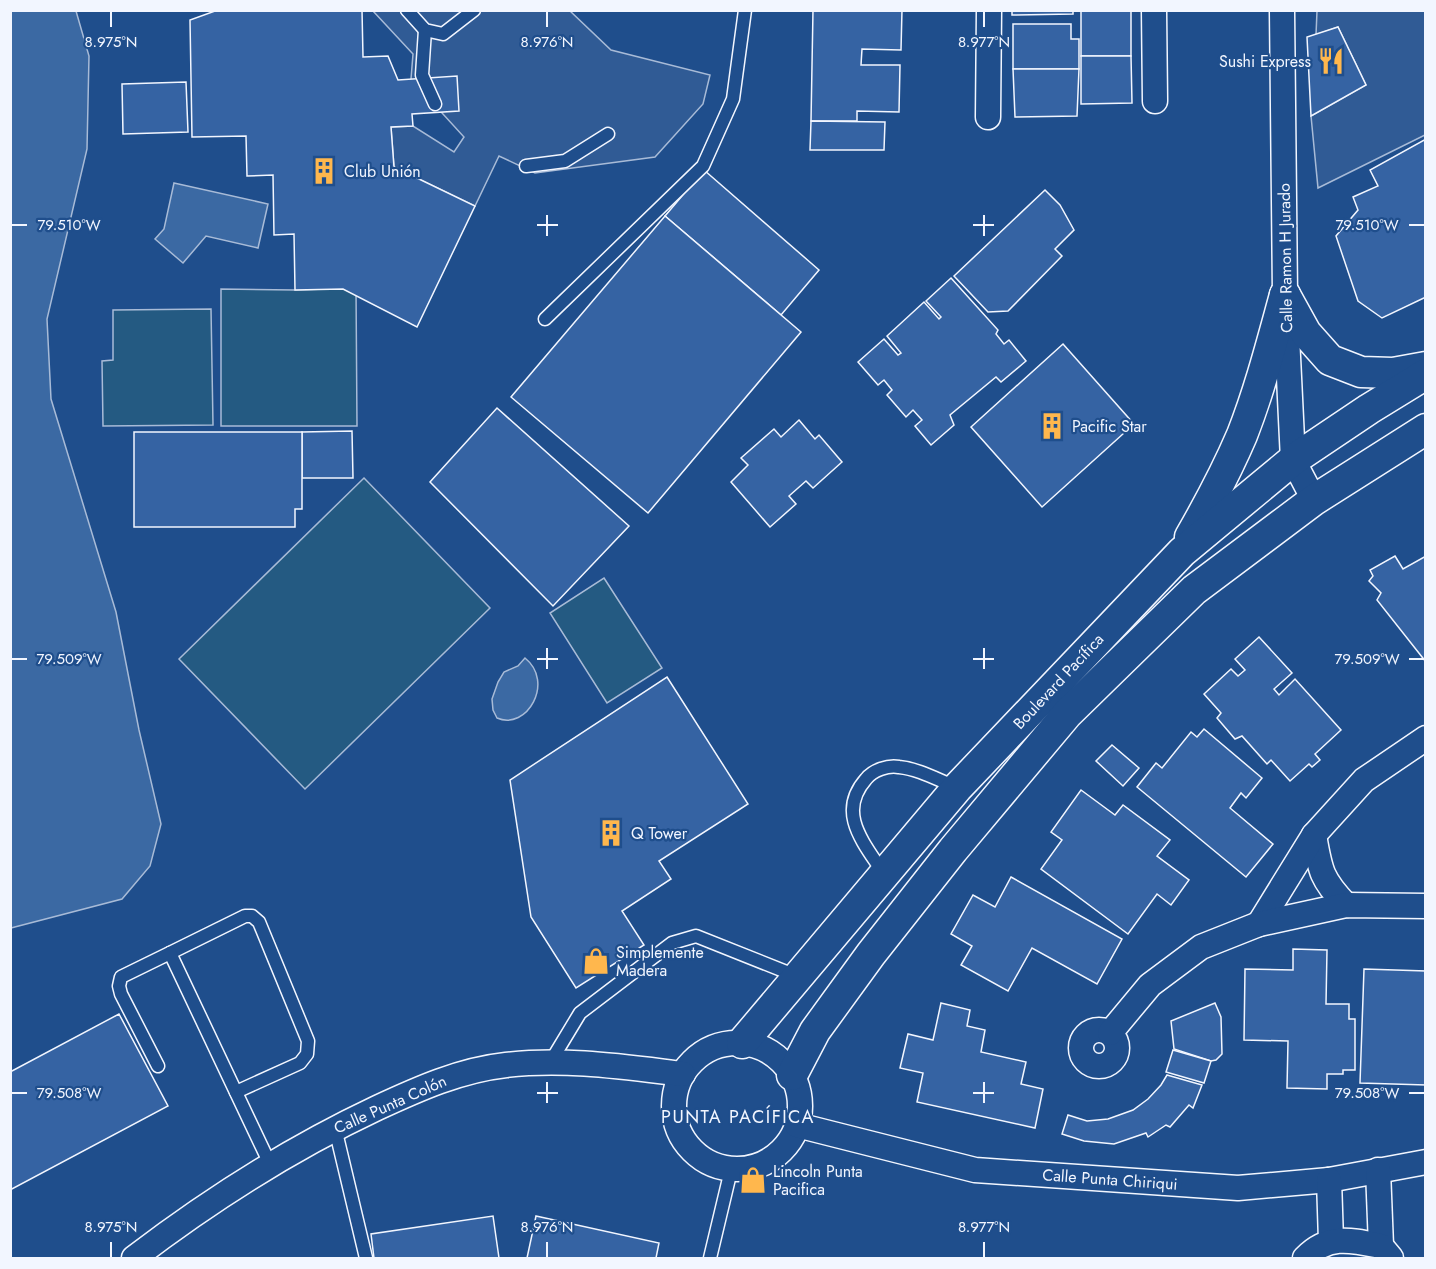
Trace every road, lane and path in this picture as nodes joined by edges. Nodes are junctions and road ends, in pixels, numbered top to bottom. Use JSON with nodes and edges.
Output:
{"nodes":[{"id":1,"x":407,"y":10,"type":"edge"},
{"id":2,"x":474,"y":10,"type":"edge"},
{"id":3,"x":745,"y":10,"type":"edge"},
{"id":4,"x":989,"y":10,"type":"edge"},
{"id":5,"x":1154,"y":10,"type":"edge"},
{"id":6,"x":1282,"y":10,"type":"edge"},
{"id":7,"x":425,"y":30,"type":"junction"},
{"id":8,"x":1155,"y":101,"type":"dead end"},
{"id":9,"x":435,"y":105,"type":"dead end"},
{"id":10,"x":988,"y":117,"type":"dead end"},
{"id":11,"x":608,"y":134,"type":"dead end"},
{"id":12,"x":526,"y":166,"type":"dead end"},
{"id":13,"x":1285,"y":295,"type":"junction"},
{"id":14,"x":545,"y":319,"type":"dead end"},
{"id":15,"x":1425,"y":367,"type":"edge"},
{"id":16,"x":1425,"y":374,"type":"edge"},
{"id":17,"x":1425,"y":429,"type":"edge"},
{"id":18,"x":1293,"y":460,"type":"junction"},
{"id":19,"x":1314,"y":500,"type":"junction"},
{"id":20,"x":1182,"y":552,"type":"junction"},
{"id":21,"x":1425,"y":738,"type":"edge"},
{"id":22,"x":957,"y":788,"type":"junction"},
{"id":23,"x":1314,"y":835,"type":"junction"},
{"id":24,"x":885,"y":875,"type":"junction"},
{"id":25,"x":1346,"y":905,"type":"junction"},
{"id":26,"x":1425,"y":906,"type":"edge"},
{"id":27,"x":1258,"y":924,"type":"junction"},
{"id":28,"x":170,"y":953,"type":"junction"},
{"id":29,"x":799,"y":976,"type":"junction"},
{"id":30,"x":1110,"y":1033,"type":"dead end"},
{"id":31,"x":742,"y":1042,"type":"junction"},
{"id":32,"x":551,"y":1061,"type":"junction"},
{"id":33,"x":158,"y":1066,"type":"dead end"},
{"id":34,"x":682,"y":1074,"type":"junction"},
{"id":35,"x":792,"y":1075,"type":"junction"},
{"id":36,"x":236,"y":1092,"type":"junction"},
{"id":37,"x":797,"y":1125,"type":"junction"},
{"id":38,"x":335,"y":1128,"type":"junction"},
{"id":39,"x":1425,"y":1162,"type":"edge"},
{"id":40,"x":270,"y":1164,"type":"junction"},
{"id":41,"x":731,"y":1170,"type":"junction"},
{"id":42,"x":1378,"y":1170,"type":"junction"},
{"id":43,"x":1329,"y":1180,"type":"junction"},
{"id":44,"x":1331,"y":1241,"type":"junction"},
{"id":45,"x":1386,"y":1252,"type":"edge"},
{"id":46,"x":134,"y":1258,"type":"edge"},
{"id":47,"x":366,"y":1258,"type":"edge"},
{"id":48,"x":710,"y":1258,"type":"edge"},
{"id":49,"x":1305,"y":1258,"type":"edge"}],
"edges":[{"from":1,"to":7,"type":"lane"},
{"from":2,"to":7,"type":"lane"},
{"from":3,"to":14,"type":"lane"},
{"from":4,"to":10,"type":"street"},
{"from":5,"to":8,"type":"street"},
{"from":6,"to":13,"type":"street","name":"Calle Ramon H Jurado"},
{"from":7,"to":9,"type":"lane"},
{"from":11,"to":12,"type":"lane"},
{"from":13,"to":15,"type":"street"},
{"from":13,"to":18,"type":"street","name":"Calle Ramon H Jurado"},
{"from":13,"to":20,"type":"street"},
{"from":16,"to":18,"type":"street","name":"Boulevard Pacífica"},
{"from":17,"to":19,"type":"street","name":"Boulevard Pacífica"},
{"from":18,"to":19,"type":"street","name":"Calle Ramon H Jurado"},
{"from":18,"to":20,"type":"street","name":"Boulevard Pacífica"},
{"from":19,"to":35,"type":"street","name":"Boulevard Pacífica"},
{"from":20,"to":22,"type":"street","name":"Boulevard Pacífica"},
{"from":21,"to":23,"type":"street"},
{"from":22,"to":24,"type":"street","name":"Boulevard Pacífica"},
{"from":22,"to":24,"type":"lane"},
{"from":23,"to":25,"type":"street"},
{"from":23,"to":27,"type":"street"},
{"from":24,"to":29,"type":"street","name":"Boulevard Pacífica"},
{"from":25,"to":26,"type":"street"},
{"from":25,"to":27,"type":"street"},
{"from":27,"to":30,"type":"street"},
{"from":28,"to":33,"type":"lane"},
{"from":28,"to":36,"type":"lane"},
{"from":28,"to":36,"type":"lane"},
{"from":29,"to":31,"type":"street","name":"Boulevard Pacífica"},
{"from":29,"to":32,"type":"lane"},
{"from":31,"to":34,"type":"street"},
{"from":31,"to":35,"type":"street"},
{"from":32,"to":34,"type":"street","name":"Calle Punta Colón"},
{"from":32,"to":38,"type":"street","name":"Calle Punta Colón"},
{"from":34,"to":41,"type":"street"},
{"from":35,"to":37,"type":"street"},
{"from":36,"to":40,"type":"lane"},
{"from":37,"to":41,"type":"street"},
{"from":37,"to":43,"type":"street","name":"Calle Punta Chiriqui"},
{"from":38,"to":40,"type":"street","name":"Calle Punta Colón"},
{"from":38,"to":47,"type":"lane"},
{"from":39,"to":42,"type":"street","name":"Calle Punta Chiriqui"},
{"from":40,"to":46,"type":"street","name":"Calle Punta Colón"},
{"from":41,"to":48,"type":"lane"},
{"from":42,"to":43,"type":"street","name":"Calle Punta Chiriqui"},
{"from":42,"to":45,"type":"street"},
{"from":43,"to":44,"type":"street"},
{"from":44,"to":45,"type":"street"},
{"from":44,"to":49,"type":"street"}]}
